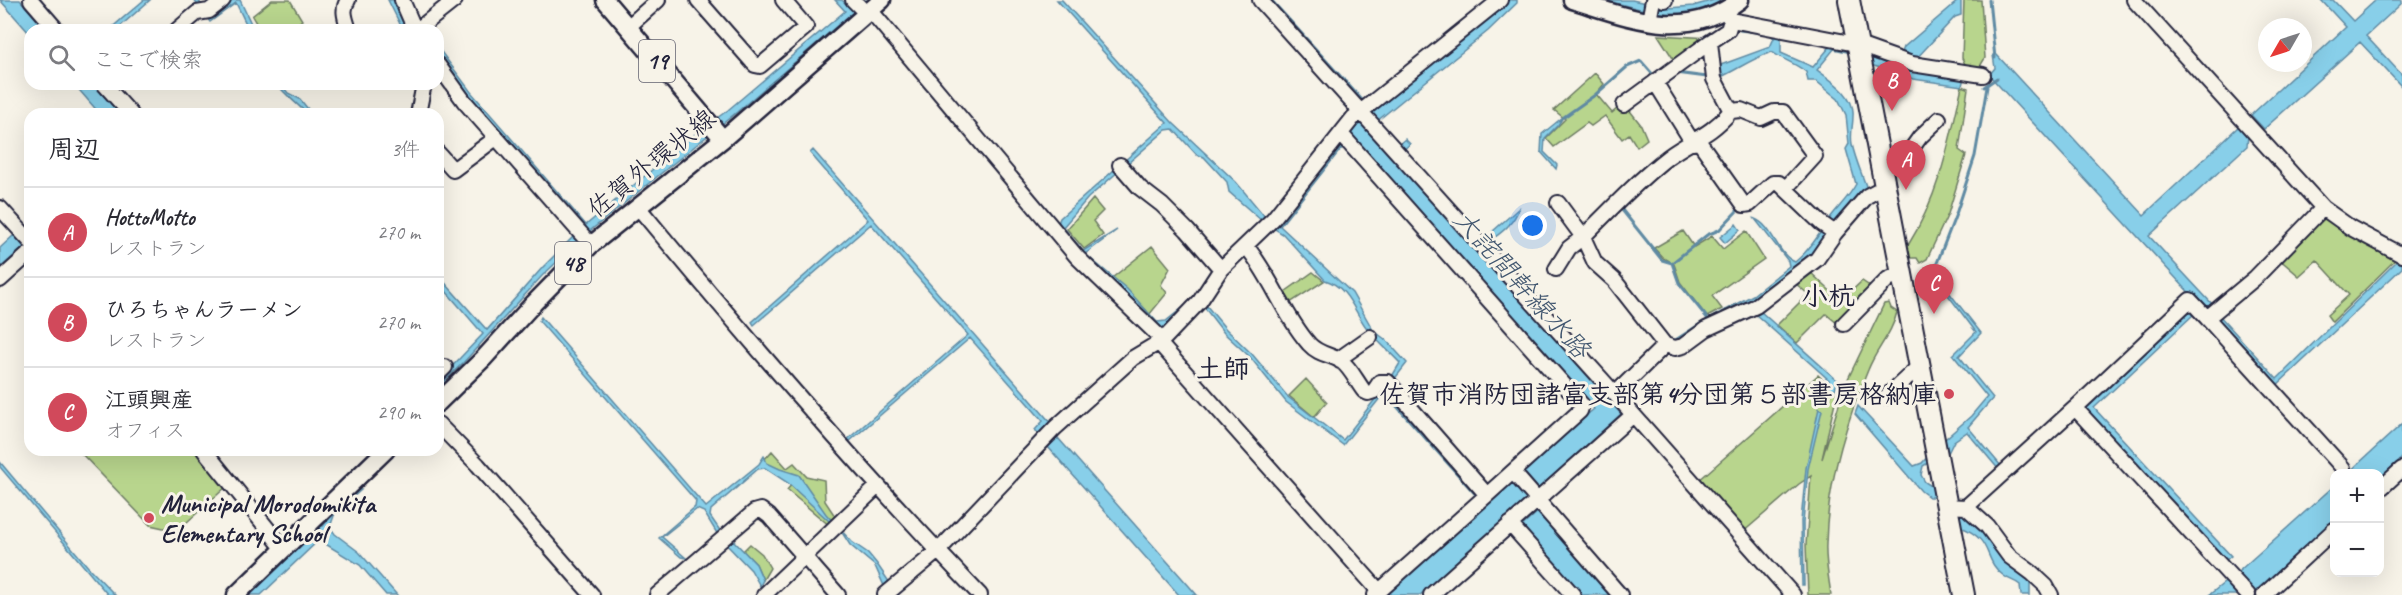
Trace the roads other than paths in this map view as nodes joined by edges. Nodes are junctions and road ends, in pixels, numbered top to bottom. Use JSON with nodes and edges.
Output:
{"nodes":[{"id":1,"x":223,"y":0,"type":"edge"},
{"id":2,"x":348,"y":0,"type":"edge"},
{"id":3,"x":402,"y":0,"type":"edge"},
{"id":4,"x":455,"y":0,"type":"edge"},
{"id":5,"x":605,"y":0,"type":"edge"},
{"id":6,"x":658,"y":0,"type":"edge"},
{"id":7,"x":698,"y":0,"type":"edge"},
{"id":8,"x":783,"y":0,"type":"edge"},
{"id":9,"x":1260,"y":0,"type":"edge"},
{"id":10,"x":1500,"y":0,"type":"edge"},
{"id":11,"x":1572,"y":0,"type":"edge"},
{"id":12,"x":1740,"y":0,"type":"edge"},
{"id":13,"x":1849,"y":0,"type":"edge"},
{"id":14,"x":2134,"y":0,"type":"edge"},
{"id":15,"x":35,"y":2,"type":"edge"},
{"id":16,"x":1656,"y":6,"type":"edge"},
{"id":17,"x":867,"y":7,"type":"edge"},
{"id":18,"x":1728,"y":16,"type":"junction"},
{"id":19,"x":52,"y":24,"type":"edge"},
{"id":20,"x":184,"y":24,"type":"edge"},
{"id":21,"x":347,"y":24,"type":"edge"},
{"id":22,"x":413,"y":24,"type":"edge"},
{"id":23,"x":424,"y":24,"type":"edge"},
{"id":24,"x":628,"y":27,"type":"junction"},
{"id":25,"x":1710,"y":42,"type":"junction"},
{"id":26,"x":1856,"y":44,"type":"junction"},
{"id":27,"x":444,"y":73,"type":"edge"},
{"id":28,"x":1983,"y":75,"type":"dead end"},
{"id":29,"x":1656,"y":82,"type":"junction"},
{"id":30,"x":112,"y":90,"type":"edge"},
{"id":31,"x":423,"y":90,"type":"edge"},
{"id":32,"x":1624,"y":105,"type":"dead end"},
{"id":33,"x":126,"y":108,"type":"edge"},
{"id":34,"x":419,"y":108,"type":"edge"},
{"id":35,"x":1360,"y":111,"type":"junction"},
{"id":36,"x":1731,"y":111,"type":"junction"},
{"id":37,"x":1939,"y":119,"type":"dead end"},
{"id":38,"x":716,"y":130,"type":"junction"},
{"id":39,"x":1341,"y":134,"type":"junction"},
{"id":40,"x":496,"y":138,"type":"junction"},
{"id":41,"x":1695,"y":141,"type":"junction"},
{"id":42,"x":444,"y":160,"type":"edge"},
{"id":43,"x":1121,"y":167,"type":"dead end"},
{"id":44,"x":1882,"y":178,"type":"junction"},
{"id":45,"x":1785,"y":189,"type":"junction"},
{"id":46,"x":1558,"y":203,"type":"dead end"},
{"id":47,"x":0,"y":207,"type":"edge"},
{"id":48,"x":638,"y":207,"type":"junction"},
{"id":49,"x":2323,"y":208,"type":"junction"},
{"id":50,"x":1834,"y":232,"type":"junction"},
{"id":51,"x":24,"y":235,"type":"edge"},
{"id":52,"x":1583,"y":237,"type":"junction"},
{"id":53,"x":584,"y":238,"type":"junction"},
{"id":54,"x":1246,"y":246,"type":"junction"},
{"id":55,"x":2402,"y":255,"type":"edge"},
{"id":56,"x":24,"y":259,"type":"edge"},
{"id":57,"x":1221,"y":269,"type":"junction"},
{"id":58,"x":1557,"y":269,"type":"dead end"},
{"id":59,"x":1901,"y":274,"type":"junction"},
{"id":60,"x":0,"y":280,"type":"edge"},
{"id":61,"x":2207,"y":318,"type":"junction"},
{"id":62,"x":1844,"y":324,"type":"dead end"},
{"id":63,"x":1370,"y":337,"type":"dead end"},
{"id":64,"x":1161,"y":342,"type":"junction"},
{"id":65,"x":1665,"y":345,"type":"junction"},
{"id":66,"x":1340,"y":361,"type":"junction"},
{"id":67,"x":1920,"y":369,"type":"junction"},
{"id":68,"x":1616,"y":394,"type":"junction"},
{"id":69,"x":444,"y":397,"type":"edge"},
{"id":70,"x":1886,"y":397,"type":"dead end"},
{"id":71,"x":2075,"y":408,"type":"junction"},
{"id":72,"x":1633,"y":415,"type":"junction"},
{"id":73,"x":444,"y":429,"type":"edge"},
{"id":74,"x":209,"y":456,"type":"edge"},
{"id":75,"x":380,"y":456,"type":"edge"},
{"id":76,"x":2343,"y":468,"type":"dead end"},
{"id":77,"x":2402,"y":468,"type":"edge"},
{"id":78,"x":1520,"y":481,"type":"junction"},
{"id":79,"x":2384,"y":484,"type":"edge"},
{"id":80,"x":878,"y":486,"type":"junction"},
{"id":81,"x":1487,"y":495,"type":"junction"},
{"id":82,"x":1946,"y":506,"type":"junction"},
{"id":83,"x":1966,"y":507,"type":"junction"},
{"id":84,"x":1523,"y":513,"type":"junction"},
{"id":85,"x":2330,"y":534,"type":"edge"},
{"id":86,"x":283,"y":548,"type":"junction"},
{"id":87,"x":938,"y":551,"type":"junction"},
{"id":88,"x":804,"y":556,"type":"junction"},
{"id":89,"x":890,"y":592,"type":"edge"},
{"id":90,"x":1377,"y":593,"type":"edge"},
{"id":91,"x":236,"y":595,"type":"edge"},
{"id":92,"x":592,"y":595,"type":"edge"},
{"id":93,"x":657,"y":595,"type":"edge"},
{"id":94,"x":764,"y":595,"type":"edge"},
{"id":95,"x":838,"y":595,"type":"edge"},
{"id":96,"x":980,"y":595,"type":"edge"},
{"id":97,"x":1431,"y":595,"type":"edge"},
{"id":98,"x":1573,"y":595,"type":"edge"},
{"id":99,"x":1620,"y":595,"type":"edge"},
{"id":100,"x":1793,"y":595,"type":"edge"},
{"id":101,"x":1964,"y":595,"type":"edge"},
{"id":102,"x":2051,"y":595,"type":"edge"},
{"id":103,"x":2248,"y":595,"type":"edge"},
{"id":104,"x":2264,"y":595,"type":"edge"}],
"edges":[{"from":1,"to":20,"type":"street"},
{"from":2,"to":21,"type":"street"},
{"from":3,"to":22,"type":"street"},
{"from":4,"to":23,"type":"street"},
{"from":5,"to":24,"type":"main road","number":"19"},
{"from":6,"to":24,"type":"street"},
{"from":7,"to":8,"type":"street"},
{"from":9,"to":35,"type":"street"},
{"from":10,"to":35,"type":"street"},
{"from":11,"to":16,"type":"main road"},
{"from":12,"to":18,"type":"main road"},
{"from":13,"to":26,"type":"highway"},
{"from":14,"to":49,"type":"street"},
{"from":15,"to":19,"type":"street"},
{"from":16,"to":18,"type":"main road"},
{"from":17,"to":38,"type":"main road","name":"佐賀外環状線","number":"48"},
{"from":17,"to":64,"type":"street"},
{"from":18,"to":25,"type":"street"},
{"from":18,"to":26,"type":"street"},
{"from":24,"to":38,"type":"main road","number":"19"},
{"from":25,"to":29,"type":"street"},
{"from":25,"to":36,"type":"street"},
{"from":26,"to":28,"type":"street"},
{"from":26,"to":44,"type":"highway"},
{"from":27,"to":40,"type":"street"},
{"from":29,"to":32,"type":"street"},
{"from":29,"to":41,"type":"street"},
{"from":30,"to":33,"type":"street"},
{"from":31,"to":34,"type":"street"},
{"from":35,"to":39,"type":"street"},
{"from":35,"to":68,"type":"street"},
{"from":36,"to":41,"type":"street"},
{"from":36,"to":45,"type":"street"},
{"from":37,"to":44,"type":"street"},
{"from":38,"to":48,"type":"main road","name":"佐賀外環状線","number":"48"},
{"from":39,"to":54,"type":"street"},
{"from":39,"to":78,"type":"street"},
{"from":40,"to":42,"type":"street"},
{"from":40,"to":53,"type":"street"},
{"from":41,"to":45,"type":"street"},
{"from":41,"to":52,"type":"street"},
{"from":43,"to":57,"type":"street"},
{"from":44,"to":50,"type":"street"},
{"from":44,"to":59,"type":"highway"},
{"from":45,"to":50,"type":"street"},
{"from":46,"to":52,"type":"street"},
{"from":47,"to":51,"type":"street"},
{"from":48,"to":53,"type":"main road","name":"佐賀外環状線","number":"48"},
{"from":48,"to":80,"type":"street"},
{"from":49,"to":55,"type":"street"},
{"from":49,"to":61,"type":"street"},
{"from":50,"to":65,"type":"street"},
{"from":52,"to":58,"type":"street"},
{"from":52,"to":65,"type":"street"},
{"from":53,"to":69,"type":"main road","name":"佐賀外環状線","number":"48"},
{"from":54,"to":57,"type":"street"},
{"from":54,"to":66,"type":"street"},
{"from":56,"to":60,"type":"street"},
{"from":57,"to":64,"type":"street"},
{"from":59,"to":62,"type":"street"},
{"from":59,"to":67,"type":"highway"},
{"from":61,"to":71,"type":"street"},
{"from":61,"to":76,"type":"street"},
{"from":63,"to":66,"type":"street"},
{"from":64,"to":87,"type":"street"},
{"from":64,"to":90,"type":"street"},
{"from":65,"to":68,"type":"street"},
{"from":66,"to":81,"type":"street"},
{"from":67,"to":70,"type":"street"},
{"from":67,"to":82,"type":"highway"},
{"from":68,"to":72,"type":"street"},
{"from":71,"to":83,"type":"street"},
{"from":71,"to":103,"type":"street"},
{"from":72,"to":84,"type":"street"},
{"from":72,"to":100,"type":"street"},
{"from":73,"to":92,"type":"street"},
{"from":74,"to":86,"type":"street"},
{"from":75,"to":86,"type":"main road"},
{"from":77,"to":79,"type":"street"},
{"from":78,"to":81,"type":"street"},
{"from":78,"to":84,"type":"street"},
{"from":80,"to":87,"type":"street"},
{"from":80,"to":88,"type":"street"},
{"from":81,"to":90,"type":"street"},
{"from":82,"to":83,"type":"street"},
{"from":82,"to":101,"type":"highway"},
{"from":83,"to":102,"type":"street"},
{"from":84,"to":97,"type":"street"},
{"from":84,"to":98,"type":"street"},
{"from":84,"to":99,"type":"street"},
{"from":85,"to":104,"type":"street"},
{"from":86,"to":91,"type":"main road"},
{"from":87,"to":89,"type":"street"},
{"from":87,"to":96,"type":"street"},
{"from":88,"to":93,"type":"street"},
{"from":88,"to":94,"type":"street"},
{"from":88,"to":95,"type":"street"}]}
